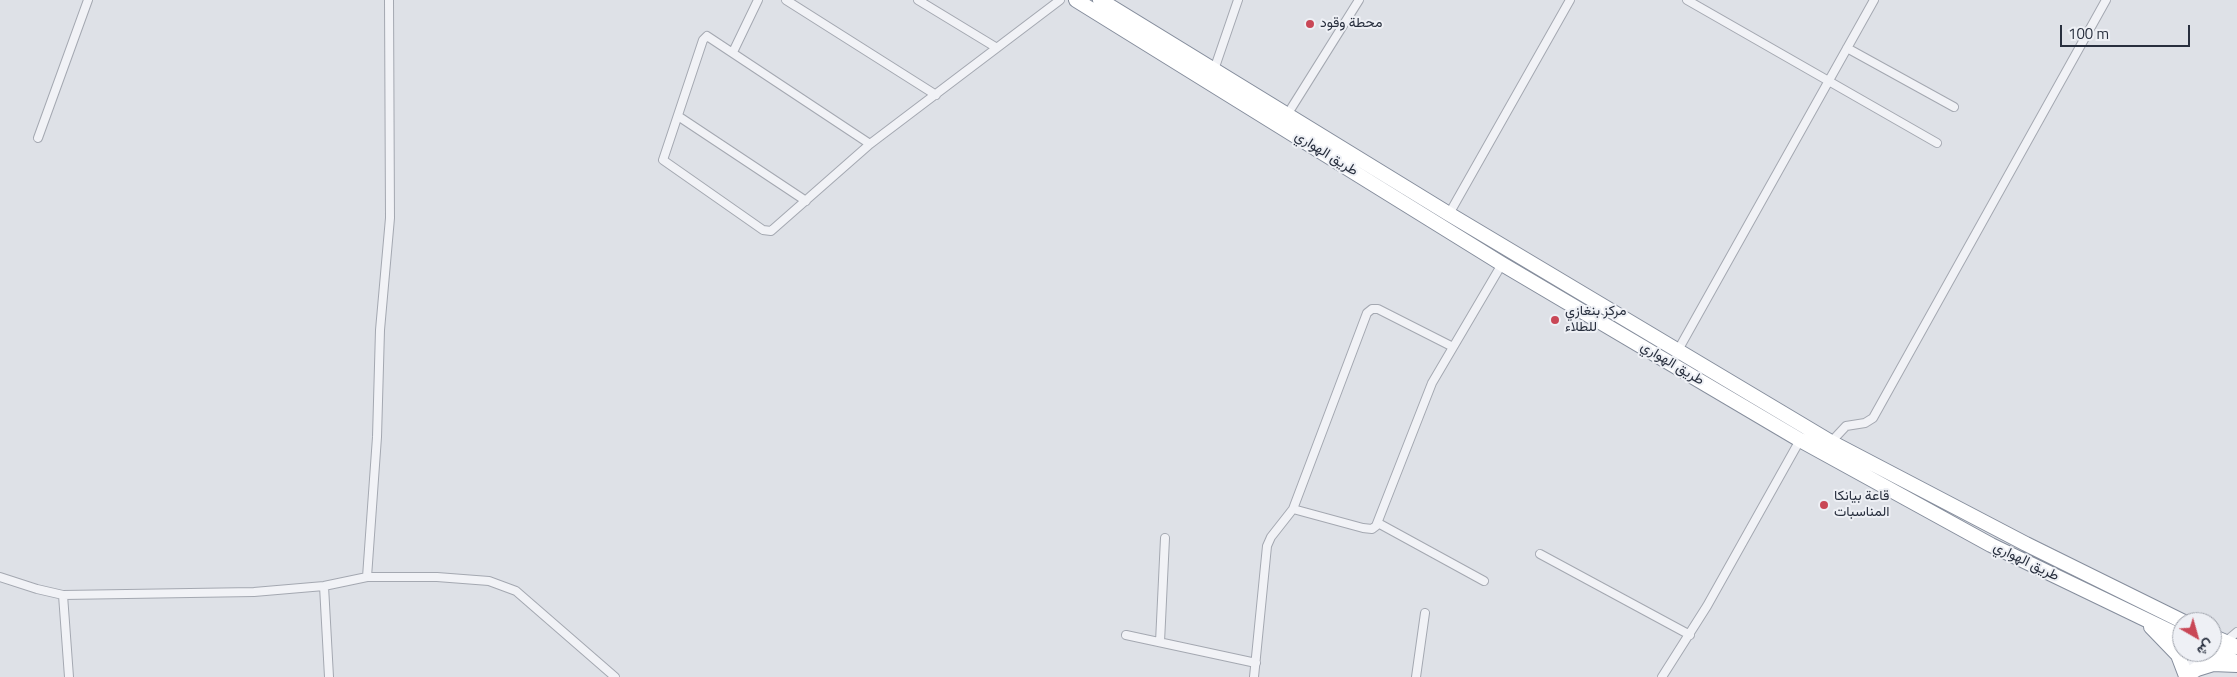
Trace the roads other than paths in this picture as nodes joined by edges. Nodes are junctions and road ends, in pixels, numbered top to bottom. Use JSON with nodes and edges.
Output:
{"nodes":[{"id":1,"x":88,"y":0,"type":"edge"},
{"id":2,"x":389,"y":0,"type":"edge"},
{"id":3,"x":758,"y":0,"type":"edge"},
{"id":4,"x":786,"y":0,"type":"edge"},
{"id":5,"x":918,"y":0,"type":"edge"},
{"id":6,"x":1060,"y":0,"type":"edge"},
{"id":7,"x":1076,"y":0,"type":"edge"},
{"id":8,"x":1100,"y":0,"type":"edge"},
{"id":9,"x":1238,"y":0,"type":"edge"},
{"id":10,"x":1359,"y":0,"type":"edge"},
{"id":11,"x":1570,"y":0,"type":"edge"},
{"id":12,"x":1687,"y":0,"type":"edge"},
{"id":13,"x":1874,"y":0,"type":"edge"},
{"id":14,"x":2106,"y":0,"type":"edge"},
{"id":15,"x":997,"y":48,"type":"junction"},
{"id":16,"x":1848,"y":48,"type":"junction"},
{"id":17,"x":733,"y":52,"type":"junction"},
{"id":18,"x":1214,"y":70,"type":"junction"},
{"id":19,"x":1828,"y":82,"type":"junction"},
{"id":20,"x":936,"y":95,"type":"junction"},
{"id":21,"x":1954,"y":107,"type":"dead end"},
{"id":22,"x":1287,"y":115,"type":"junction"},
{"id":23,"x":678,"y":116,"type":"junction"},
{"id":24,"x":38,"y":138,"type":"dead end"},
{"id":25,"x":1937,"y":143,"type":"dead end"},
{"id":26,"x":870,"y":144,"type":"junction"},
{"id":27,"x":806,"y":201,"type":"junction"},
{"id":28,"x":1449,"y":214,"type":"junction"},
{"id":29,"x":1502,"y":264,"type":"junction"},
{"id":30,"x":1454,"y":347,"type":"junction"},
{"id":31,"x":1677,"y":352,"type":"junction"},
{"id":32,"x":1800,"y":440,"type":"junction"},
{"id":33,"x":1830,"y":442,"type":"junction"},
{"id":34,"x":1869,"y":469,"type":"junction"},
{"id":35,"x":1293,"y":509,"type":"junction"},
{"id":36,"x":1378,"y":522,"type":"junction"},
{"id":37,"x":1165,"y":538,"type":"dead end"},
{"id":38,"x":1540,"y":554,"type":"dead end"},
{"id":39,"x":0,"y":577,"type":"edge"},
{"id":40,"x":368,"y":578,"type":"junction"},
{"id":41,"x":1484,"y":581,"type":"dead end"},
{"id":42,"x":324,"y":586,"type":"junction"},
{"id":43,"x":63,"y":595,"type":"junction"},
{"id":44,"x":1426,"y":613,"type":"dead end"},
{"id":45,"x":2172,"y":616,"type":"edge"},
{"id":46,"x":2144,"y":619,"type":"junction"},
{"id":47,"x":2172,"y":632,"type":"edge"},
{"id":48,"x":2237,"y":632,"type":"edge"},
{"id":49,"x":1690,"y":634,"type":"junction"},
{"id":50,"x":1126,"y":635,"type":"dead end"},
{"id":51,"x":1160,"y":642,"type":"junction"},
{"id":52,"x":2224,"y":642,"type":"edge"},
{"id":53,"x":2222,"y":656,"type":"edge"},
{"id":54,"x":2193,"y":662,"type":"edge"},
{"id":55,"x":1256,"y":663,"type":"junction"},
{"id":56,"x":2237,"y":664,"type":"edge"},
{"id":57,"x":69,"y":677,"type":"edge"},
{"id":58,"x":329,"y":677,"type":"edge"},
{"id":59,"x":615,"y":677,"type":"edge"},
{"id":60,"x":1254,"y":677,"type":"edge"},
{"id":61,"x":1416,"y":677,"type":"edge"},
{"id":62,"x":1662,"y":677,"type":"edge"},
{"id":63,"x":2186,"y":677,"type":"edge"}],
"edges":[{"from":1,"to":24,"type":"street"},
{"from":2,"to":40,"type":"street"},
{"from":3,"to":17,"type":"street"},
{"from":4,"to":20,"type":"street"},
{"from":5,"to":15,"type":"street"},
{"from":6,"to":15,"type":"street"},
{"from":7,"to":29,"type":"highway","name":"طريق الهواري"},
{"from":8,"to":18,"type":"highway","name":"طريق الهواري"},
{"from":9,"to":18,"type":"street"},
{"from":10,"to":22,"type":"street"},
{"from":11,"to":28,"type":"street"},
{"from":12,"to":19,"type":"street"},
{"from":13,"to":16,"type":"street"},
{"from":14,"to":33,"type":"street"},
{"from":15,"to":20,"type":"street"},
{"from":16,"to":19,"type":"street"},
{"from":16,"to":21,"type":"street"},
{"from":17,"to":23,"type":"street"},
{"from":17,"to":26,"type":"street"},
{"from":18,"to":22,"type":"highway","name":"طريق الهواري"},
{"from":19,"to":25,"type":"street"},
{"from":19,"to":31,"type":"street"},
{"from":20,"to":26,"type":"street"},
{"from":22,"to":28,"type":"highway","name":"طريق الهواري"},
{"from":23,"to":27,"type":"street"},
{"from":23,"to":27,"type":"street"},
{"from":26,"to":27,"type":"street"},
{"from":28,"to":31,"type":"highway","name":"طريق الهواري"},
{"from":29,"to":30,"type":"street"},
{"from":29,"to":32,"type":"highway","name":"طريق الهواري"},
{"from":30,"to":35,"type":"street"},
{"from":30,"to":36,"type":"street"},
{"from":31,"to":33,"type":"highway","name":"طريق الهواري"},
{"from":32,"to":34,"type":"highway","name":"طريق الهواري"},
{"from":32,"to":49,"type":"street"},
{"from":33,"to":34,"type":"highway","name":"طريق الهواري"},
{"from":34,"to":45,"type":"highway","name":"طريق الهواري"},
{"from":34,"to":46,"type":"highway","name":"طريق الهواري"},
{"from":35,"to":36,"type":"street"},
{"from":35,"to":55,"type":"street"},
{"from":36,"to":41,"type":"street"},
{"from":37,"to":51,"type":"street"},
{"from":38,"to":49,"type":"street"},
{"from":39,"to":43,"type":"street"},
{"from":40,"to":42,"type":"street"},
{"from":40,"to":59,"type":"street"},
{"from":42,"to":43,"type":"street"},
{"from":42,"to":58,"type":"street"},
{"from":43,"to":57,"type":"street"},
{"from":44,"to":61,"type":"street"},
{"from":46,"to":47,"type":"highway","name":"طريق الهواري"},
{"from":46,"to":63,"type":"highway"},
{"from":48,"to":52,"type":"street"},
{"from":49,"to":62,"type":"street"},
{"from":50,"to":51,"type":"street"},
{"from":51,"to":55,"type":"street"},
{"from":53,"to":56,"type":"highway"},
{"from":54,"to":63,"type":"street"},
{"from":55,"to":60,"type":"street"},
{"from":56,"to":63,"type":"highway"}]}
